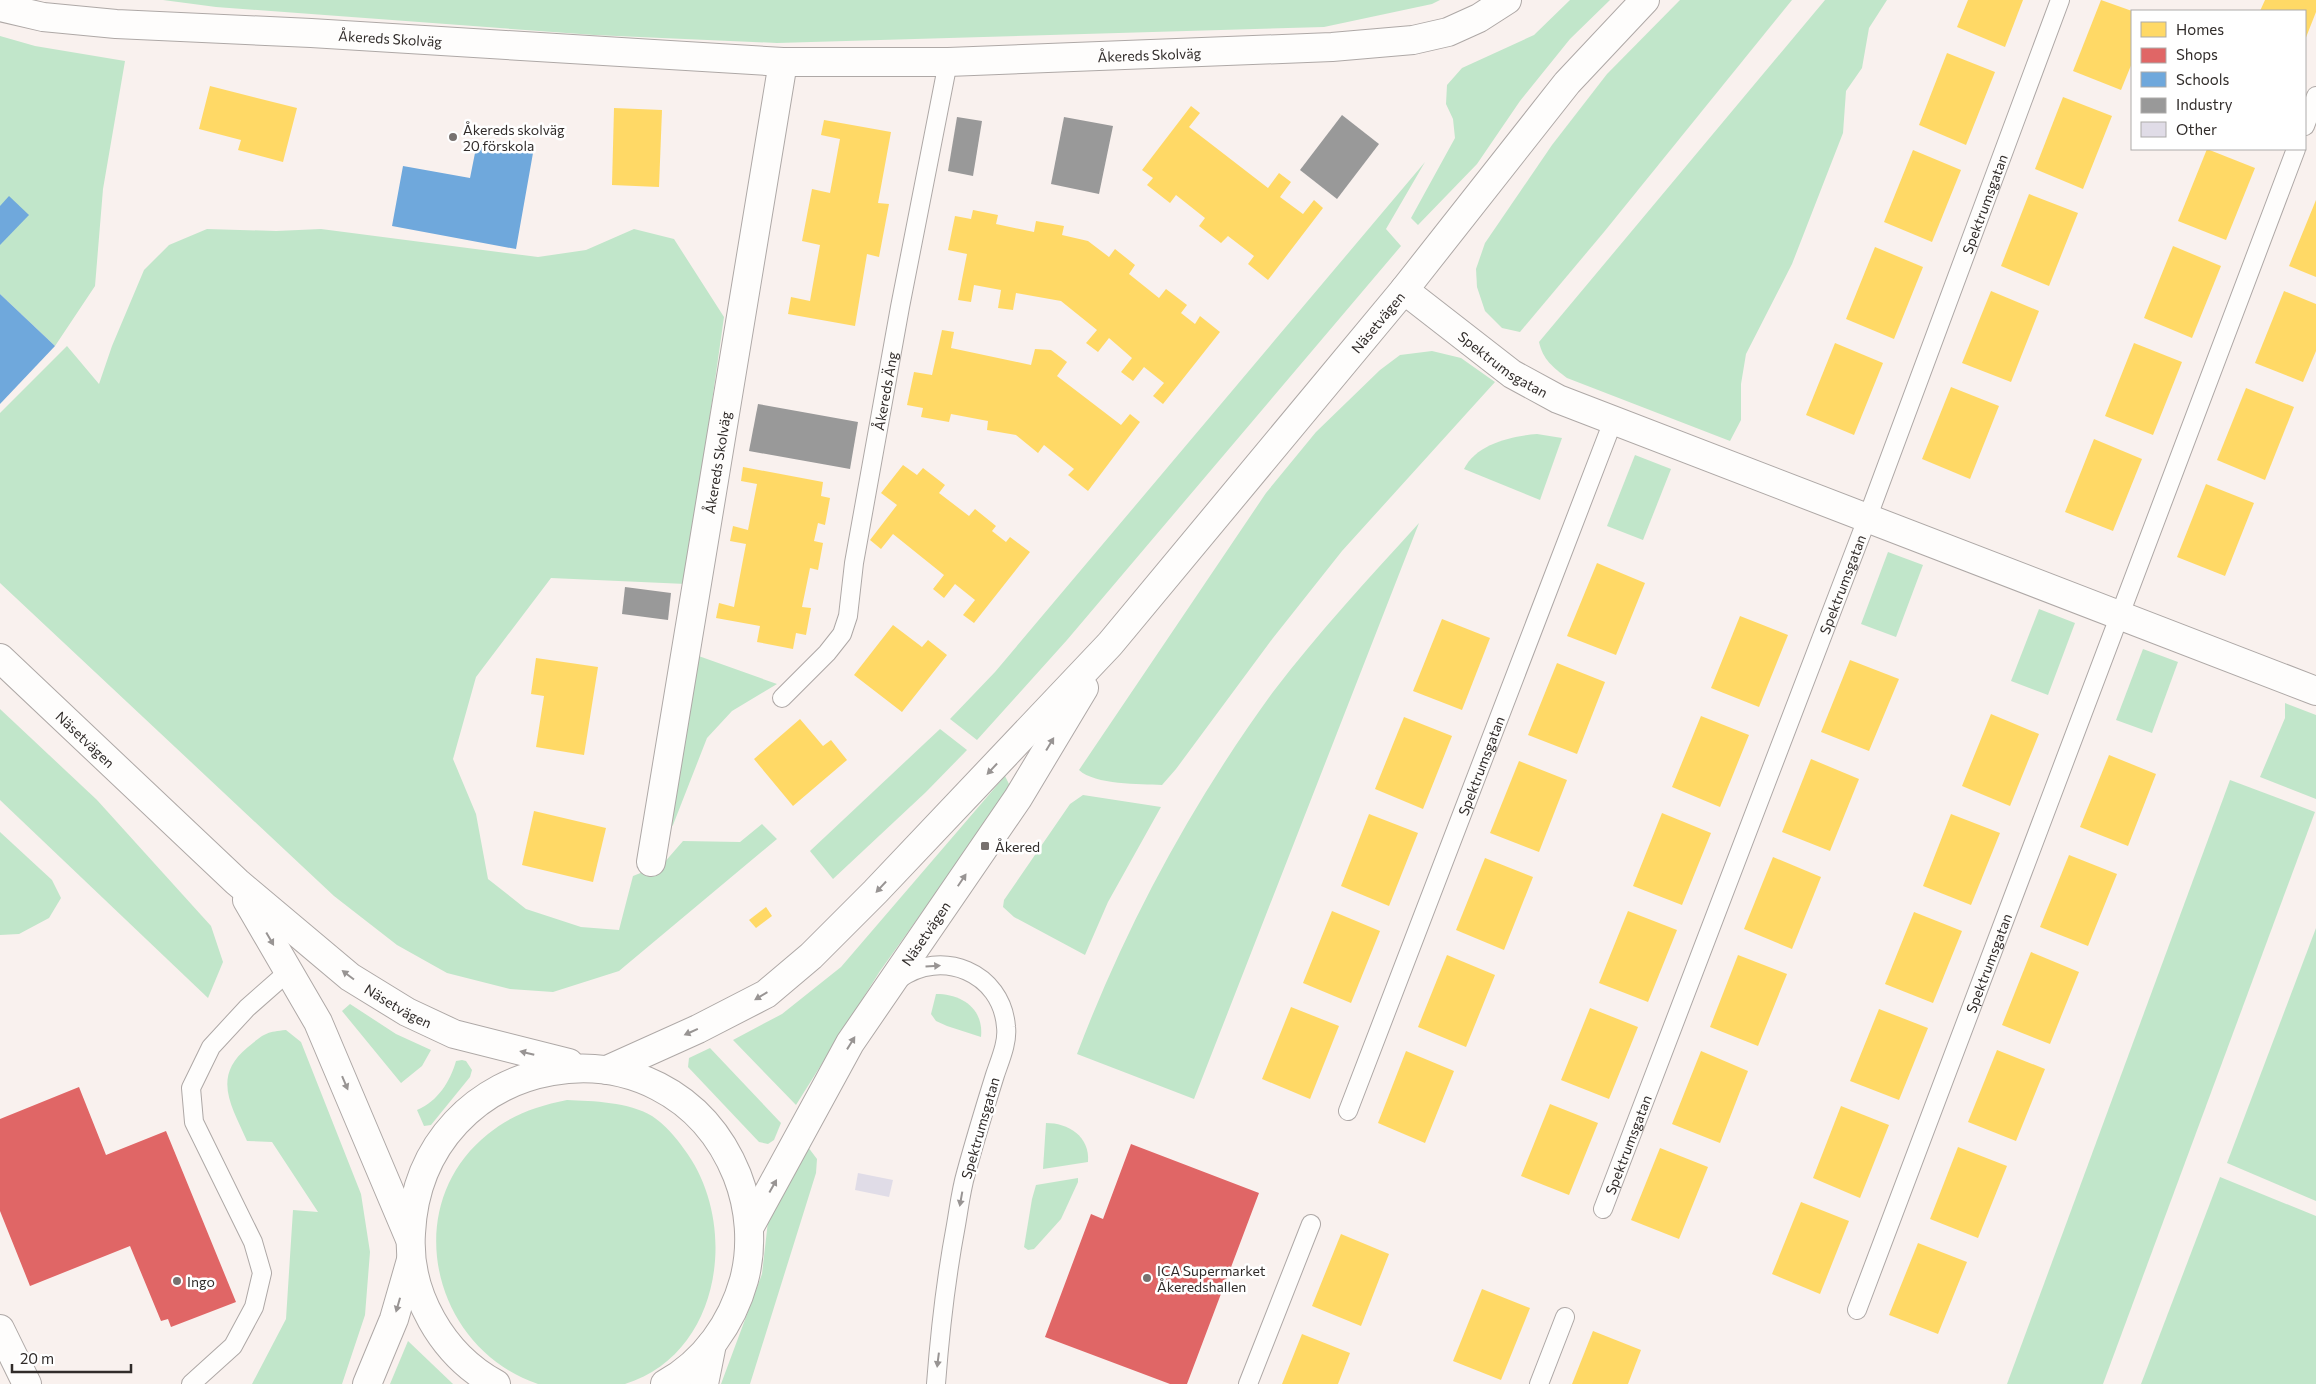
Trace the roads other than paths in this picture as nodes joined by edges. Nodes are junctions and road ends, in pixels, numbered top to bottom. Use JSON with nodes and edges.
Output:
{"nodes":[{"id":1,"x":1507,"y":0,"type":"edge"},
{"id":2,"x":1645,"y":0,"type":"edge"},
{"id":3,"x":2060,"y":0,"type":"edge"},
{"id":4,"x":0,"y":7,"type":"edge"},
{"id":5,"x":783,"y":62,"type":"junction"},
{"id":6,"x":948,"y":62,"type":"junction"},
{"id":7,"x":2316,"y":96,"type":"edge"},
{"id":8,"x":2306,"y":123,"type":"edge"},
{"id":9,"x":2296,"y":150,"type":"edge"},
{"id":10,"x":1404,"y":290,"type":"junction"},
{"id":11,"x":1613,"y":421,"type":"junction"},
{"id":12,"x":1867,"y":519,"type":"junction"},
{"id":13,"x":2121,"y":616,"type":"junction"},
{"id":14,"x":1110,"y":644,"type":"junction"},
{"id":15,"x":0,"y":658,"type":"edge"},
{"id":16,"x":2316,"y":691,"type":"edge"},
{"id":17,"x":782,"y":698,"type":"dead end"},
{"id":18,"x":651,"y":862,"type":"dead end"},
{"id":19,"x":237,"y":882,"type":"junction"},
{"id":20,"x":289,"y":971,"type":"junction"},
{"id":21,"x":890,"y":985,"type":"junction"},
{"id":22,"x":599,"y":1069,"type":"junction"},
{"id":23,"x":1348,"y":1111,"type":"dead end"},
{"id":24,"x":1603,"y":1209,"type":"dead end"},
{"id":25,"x":1311,"y":1224,"type":"dead end"},
{"id":26,"x":749,"y":1228,"type":"junction"},
{"id":27,"x":411,"y":1250,"type":"junction"},
{"id":28,"x":1857,"y":1310,"type":"dead end"},
{"id":29,"x":1565,"y":1317,"type":"dead end"},
{"id":30,"x":0,"y":1329,"type":"edge"},
{"id":31,"x":712,"y":1344,"type":"junction"},
{"id":32,"x":26,"y":1384,"type":"edge"},
{"id":33,"x":191,"y":1384,"type":"edge"},
{"id":34,"x":367,"y":1384,"type":"edge"},
{"id":35,"x":496,"y":1384,"type":"edge"},
{"id":36,"x":665,"y":1384,"type":"edge"},
{"id":37,"x":704,"y":1384,"type":"edge"},
{"id":38,"x":936,"y":1384,"type":"edge"},
{"id":39,"x":1248,"y":1384,"type":"edge"},
{"id":40,"x":1538,"y":1384,"type":"edge"}],
"edges":[{"from":1,"to":6,"type":"street","name":"Åkereds Skolväg"},
{"from":2,"to":10,"type":"street","name":"Näsetvägen"},
{"from":3,"to":12,"type":"lane","name":"Spektrumsgatan"},
{"from":4,"to":5,"type":"street","name":"Åkereds Skolväg"},
{"from":5,"to":6,"type":"street","name":"Åkereds Skolväg"},
{"from":5,"to":18,"type":"street","name":"Åkereds Skolväg"},
{"from":6,"to":17,"type":"lane","name":"Åkereds Äng"},
{"from":7,"to":8,"type":"lane"},
{"from":9,"to":13,"type":"lane","name":"Spektrumsgatan"},
{"from":10,"to":11,"type":"street","name":"Spektrumsgatan"},
{"from":10,"to":14,"type":"street","name":"Näsetvägen"},
{"from":11,"to":12,"type":"street","name":"Spektrumsgatan"},
{"from":11,"to":23,"type":"lane","name":"Spektrumsgatan"},
{"from":12,"to":13,"type":"street","name":"Spektrumsgatan"},
{"from":12,"to":24,"type":"lane","name":"Spektrumsgatan"},
{"from":13,"to":16,"type":"street","name":"Spektrumsgatan"},
{"from":13,"to":28,"type":"lane","name":"Spektrumsgatan"},
{"from":21,"to":14,"type":"street","name":"Näsetvägen","one_way":true},
{"from":14,"to":22,"type":"street","name":"Näsetvägen","one_way":true},
{"from":15,"to":19,"type":"street","name":"Näsetvägen"},
{"from":19,"to":20,"type":"street","name":"Näsetvägen","one_way":true},
{"from":22,"to":19,"type":"street","name":"Näsetvägen","one_way":true},
{"from":20,"to":27,"type":"street","name":"Näsetvägen","one_way":true},
{"from":20,"to":33,"type":"lane"},
{"from":26,"to":21,"type":"street","name":"Näsetvägen","one_way":true},
{"from":21,"to":38,"type":"lane","name":"Spektrumsgatan","one_way":true},
{"from":22,"to":26,"type":"street","name":"Näsetvägen"},
{"from":22,"to":27,"type":"street","name":"Näsetvägen"},
{"from":25,"to":39,"type":"lane"},
{"from":26,"to":31,"type":"street","name":"Näsetvägen"},
{"from":27,"to":34,"type":"street","one_way":true},
{"from":27,"to":35,"type":"street","name":"Näsetvägen"},
{"from":29,"to":40,"type":"lane"},
{"from":30,"to":32,"type":"street"},
{"from":31,"to":36,"type":"street","name":"Näsetvägen"},
{"from":31,"to":37,"type":"street"}]}
